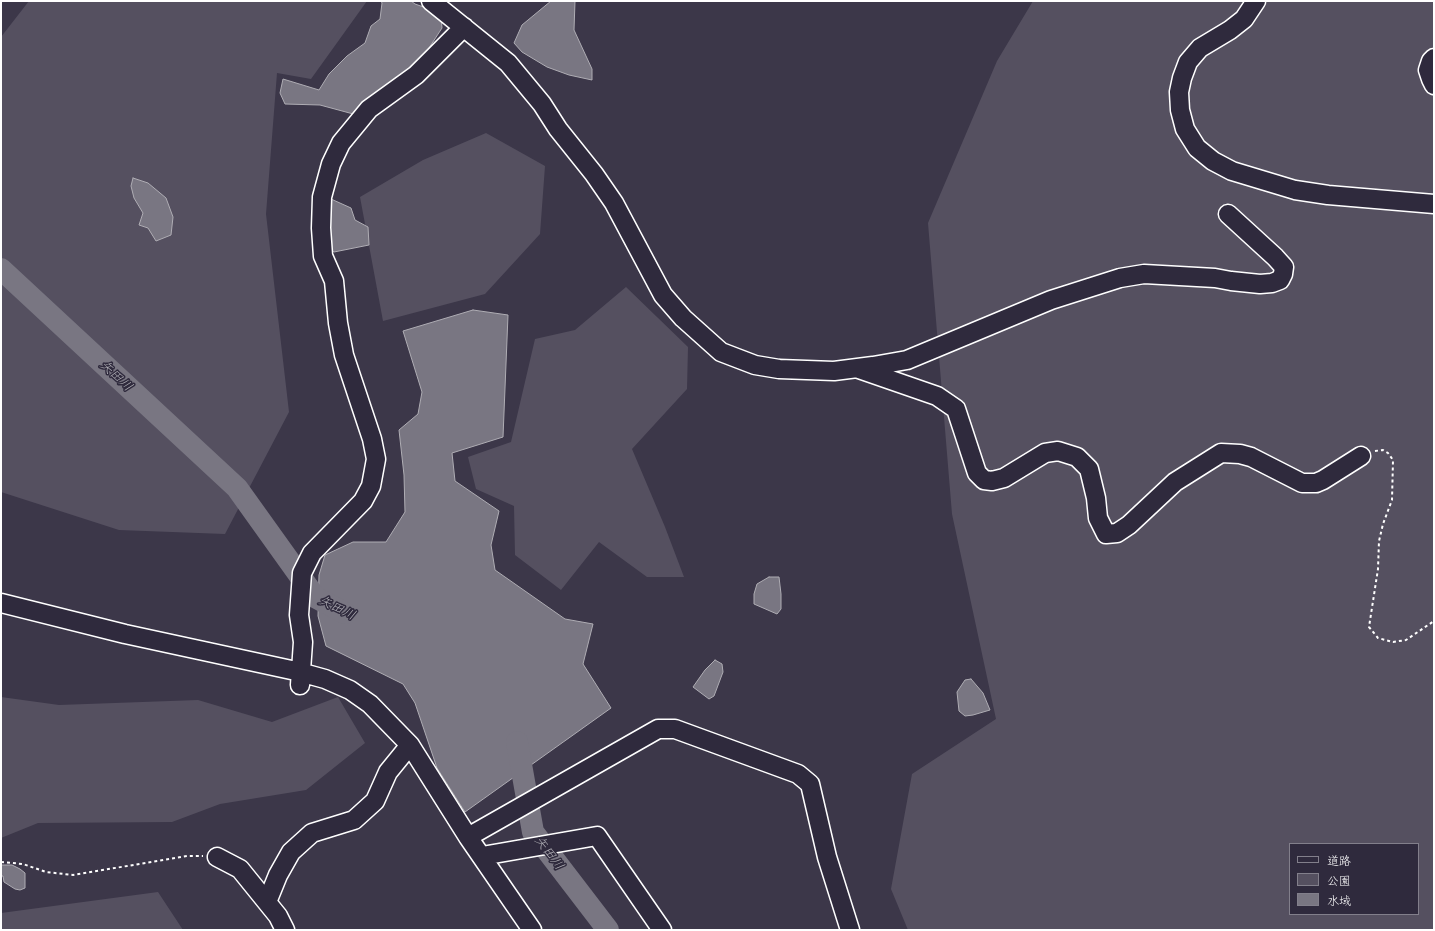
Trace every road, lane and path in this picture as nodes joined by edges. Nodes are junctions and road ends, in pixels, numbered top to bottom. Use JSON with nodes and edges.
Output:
{"nodes":[{"id":1,"x":431,"y":1,"type":"edge"},
{"id":2,"x":1256,"y":1,"type":"edge"},
{"id":3,"x":464,"y":27,"type":"junction"},
{"id":4,"x":1434,"y":58,"type":"edge"},
{"id":5,"x":1434,"y":85,"type":"edge"},
{"id":6,"x":1434,"y":204,"type":"edge"},
{"id":7,"x":1228,"y":214,"type":"dead end"},
{"id":8,"x":856,"y":368,"type":"junction"},
{"id":9,"x":1361,"y":456,"type":"joint"},
{"id":10,"x":1,"y":603,"type":"edge"},
{"id":11,"x":1434,"y":621,"type":"edge"},
{"id":12,"x":300,"y":679,"type":"junction"},
{"id":13,"x":410,"y":745,"type":"junction"},
{"id":14,"x":468,"y":837,"type":"junction"},
{"id":15,"x":490,"y":854,"type":"junction"},
{"id":16,"x":217,"y":857,"type":"joint"},
{"id":17,"x":1,"y":862,"type":"edge"},
{"id":18,"x":267,"y":902,"type":"junction"},
{"id":19,"x":284,"y":930,"type":"edge"},
{"id":20,"x":532,"y":930,"type":"edge"},
{"id":21,"x":662,"y":930,"type":"edge"},
{"id":22,"x":850,"y":930,"type":"edge"}],
"edges":[{"from":1,"to":3,"type":"street"},
{"from":2,"to":6,"type":"street"},
{"from":3,"to":8,"type":"street"},
{"from":3,"to":12,"type":"street"},
{"from":4,"to":5,"type":"street"},
{"from":7,"to":8,"type":"street"},
{"from":8,"to":9,"type":"street"},
{"from":9,"to":11,"type":"path"},
{"from":10,"to":12,"type":"street"},
{"from":12,"to":13,"type":"street"},
{"from":13,"to":14,"type":"street"},
{"from":13,"to":18,"type":"street"},
{"from":14,"to":15,"type":"street"},
{"from":14,"to":22,"type":"street"},
{"from":15,"to":20,"type":"street"},
{"from":15,"to":21,"type":"street"},
{"from":16,"to":17,"type":"path"},
{"from":16,"to":18,"type":"street"},
{"from":18,"to":19,"type":"street"}]}
